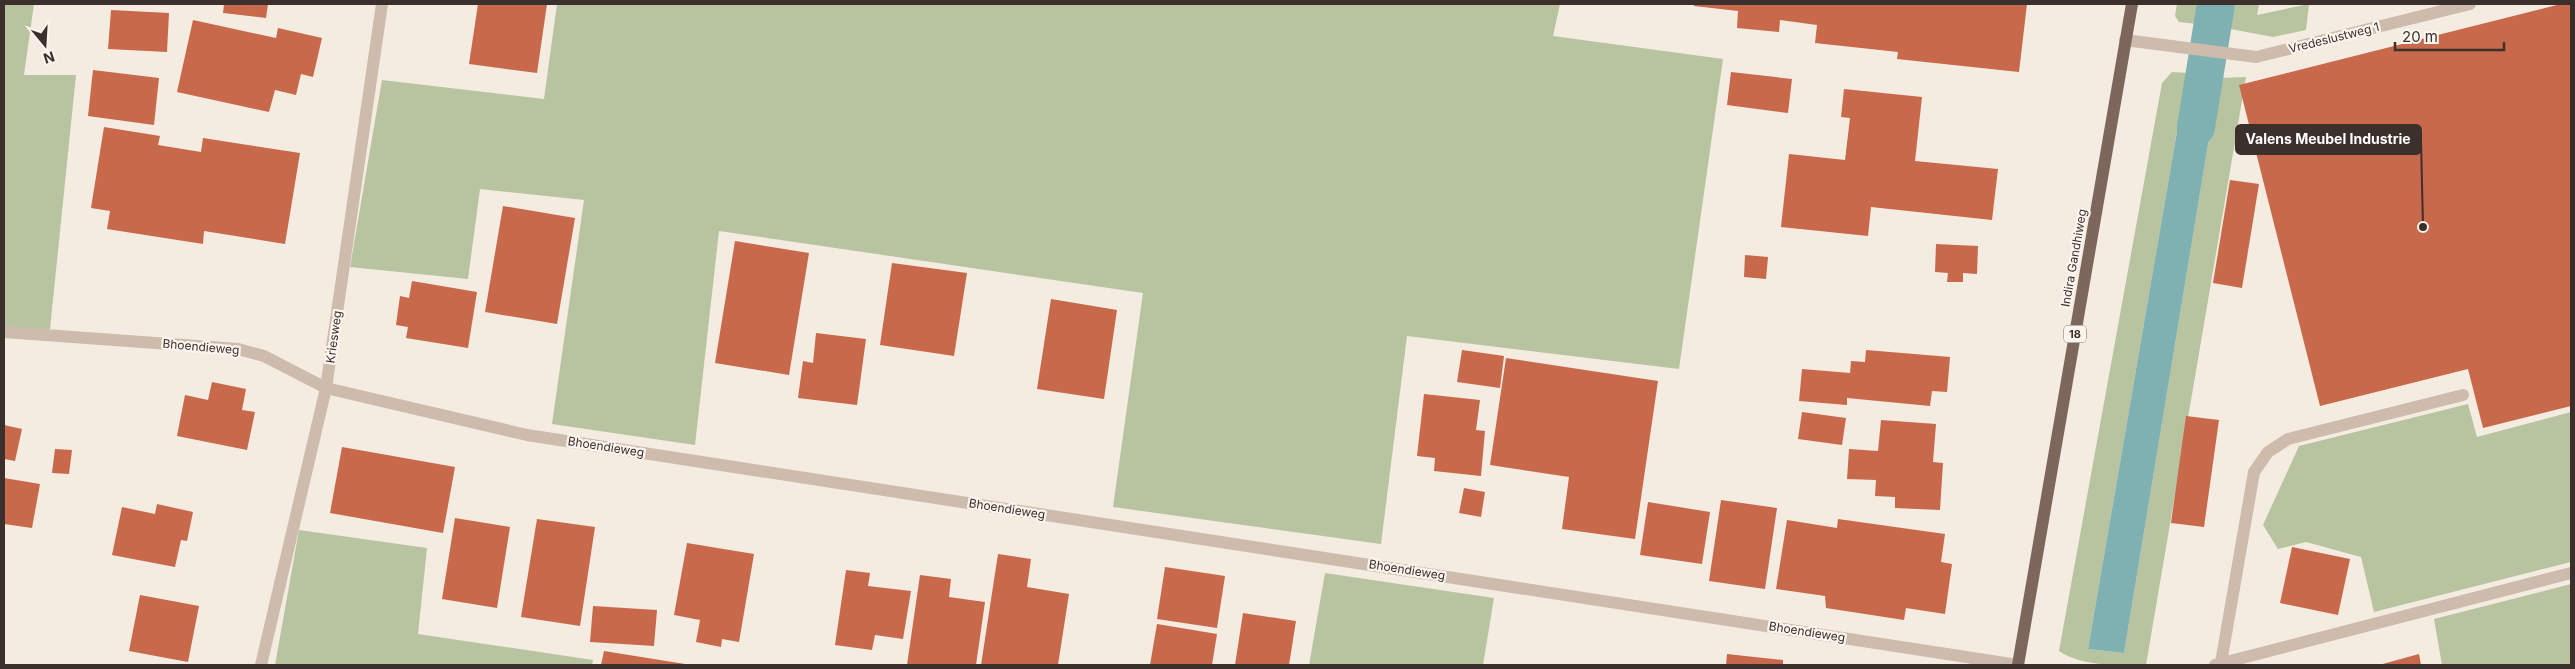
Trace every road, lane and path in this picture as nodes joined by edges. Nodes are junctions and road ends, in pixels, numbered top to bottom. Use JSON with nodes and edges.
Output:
{"nodes":[{"id":1,"x":382,"y":4,"type":"edge"},
{"id":2,"x":2132,"y":4,"type":"edge"},
{"id":3,"x":2470,"y":4,"type":"edge"},
{"id":4,"x":2125,"y":40,"type":"junction"},
{"id":5,"x":4,"y":332,"type":"edge"},
{"id":6,"x":326,"y":388,"type":"junction"},
{"id":7,"x":2463,"y":395,"type":"dead end"},
{"id":8,"x":2571,"y":573,"type":"edge"},
{"id":9,"x":2217,"y":664,"type":"edge"},
{"id":10,"x":261,"y":665,"type":"edge"},
{"id":11,"x":2018,"y":665,"type":"edge"},
{"id":12,"x":2026,"y":665,"type":"edge"}],
"edges":[{"from":1,"to":6,"type":"street","name":"Kriesweg"},
{"from":2,"to":4,"type":"main road","name":"Indira Gandhiweg","number":"18"},
{"from":3,"to":4,"type":"street","name":"Vredeslustweg 1"},
{"from":4,"to":11,"type":"main road","name":"Indira Gandhiweg","number":"18"},
{"from":5,"to":6,"type":"street","name":"Bhoendieweg"},
{"from":6,"to":10,"type":"street","name":"Kriesweg"},
{"from":6,"to":11,"type":"street","name":"Bhoendieweg"},
{"from":7,"to":9,"type":"street"},
{"from":8,"to":9,"type":"street"},
{"from":11,"to":12,"type":"street","name":"Bhoendieweg"}]}
